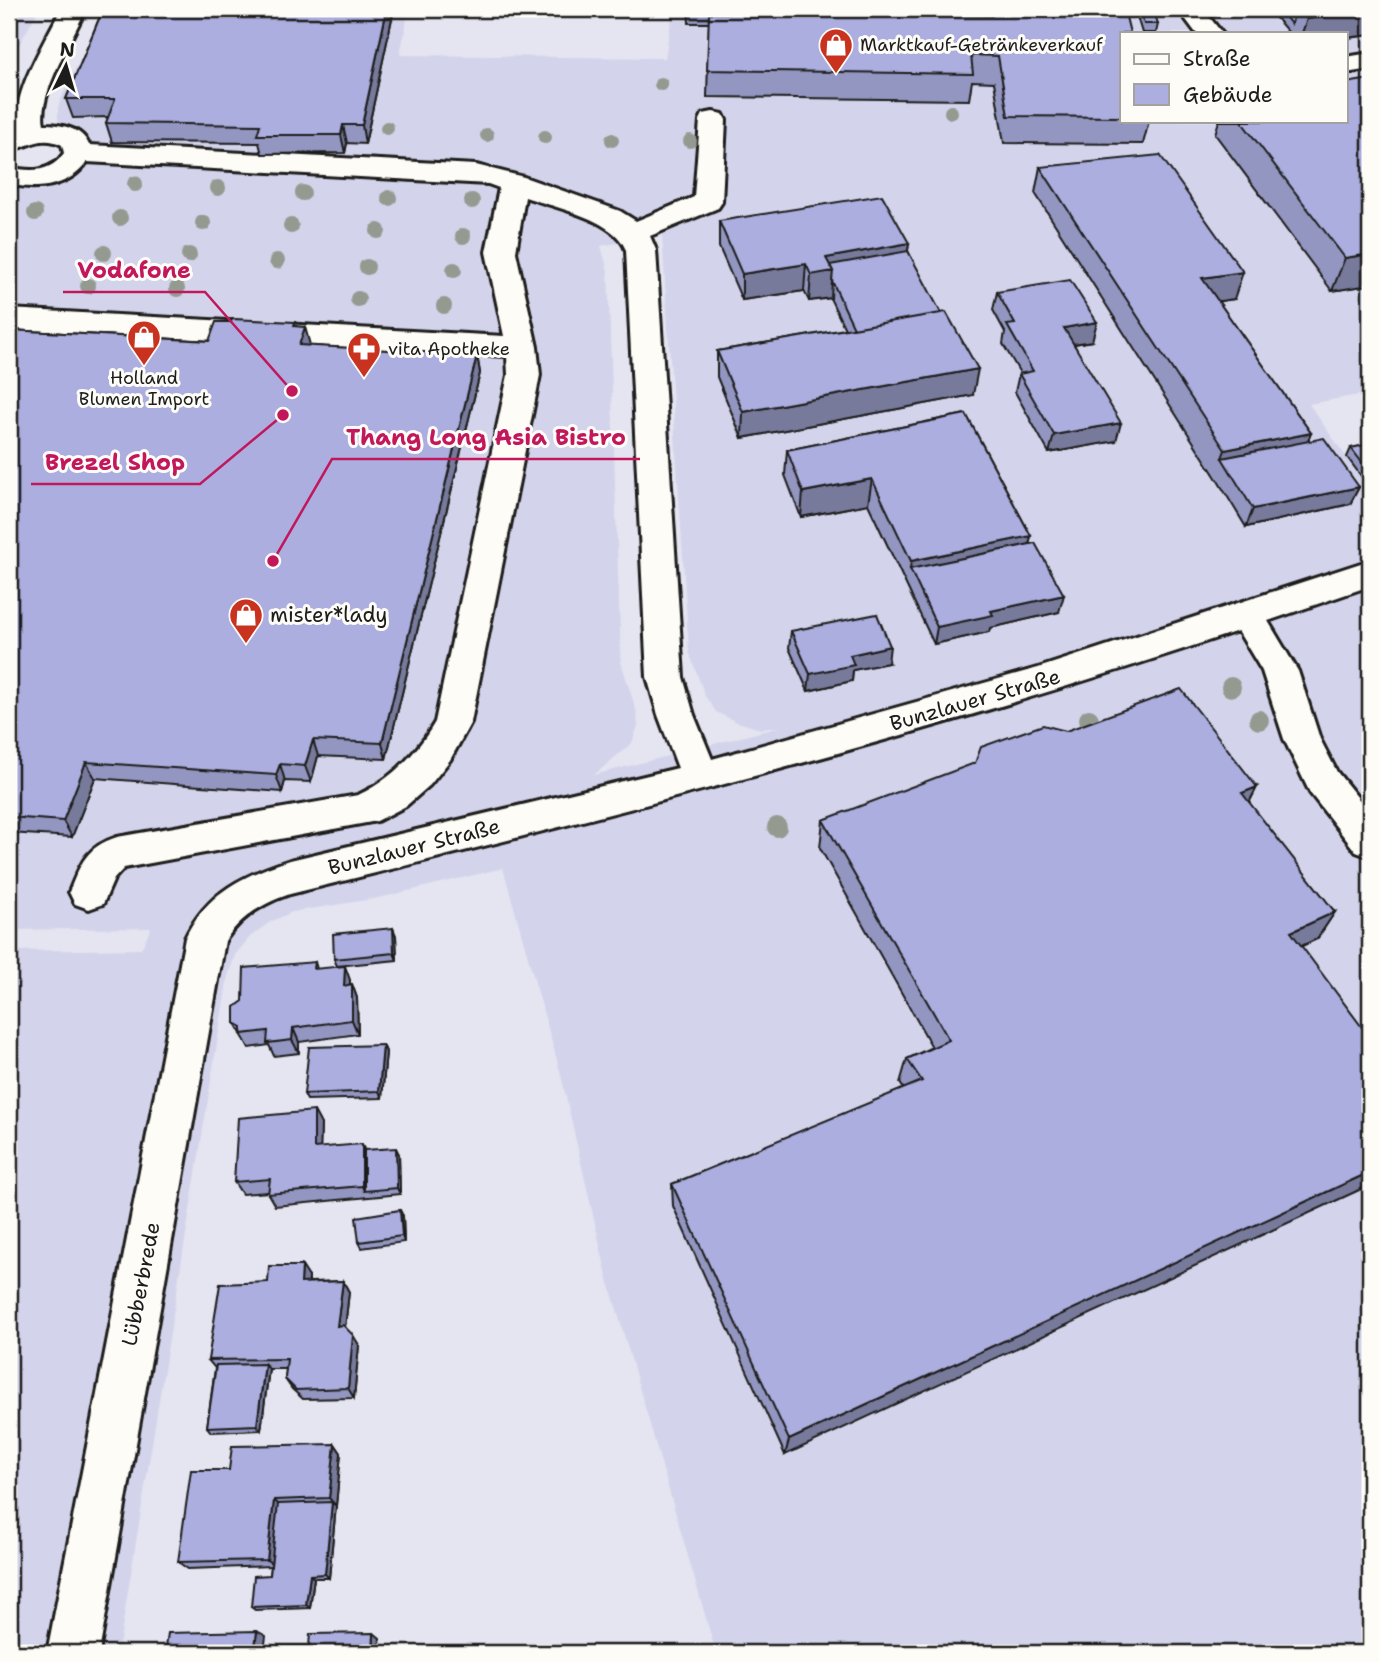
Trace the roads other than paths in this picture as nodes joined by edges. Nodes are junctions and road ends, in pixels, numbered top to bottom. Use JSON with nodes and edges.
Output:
{"nodes":[{"id":1,"x":73,"y":9,"type":"edge"},
{"id":2,"x":1190,"y":9,"type":"edge"},
{"id":3,"x":1208,"y":32,"type":"edge"},
{"id":4,"x":1370,"y":61,"type":"edge"},
{"id":5,"x":1348,"y":65,"type":"edge"},
{"id":6,"x":713,"y":120,"type":"dead end"},
{"id":7,"x":21,"y":138,"type":"edge"},
{"id":8,"x":78,"y":153,"type":"junction"},
{"id":9,"x":10,"y":178,"type":"edge"},
{"id":10,"x":514,"y":183,"type":"junction"},
{"id":11,"x":638,"y":241,"type":"junction"},
{"id":12,"x":9,"y":319,"type":"edge"},
{"id":13,"x":522,"y":347,"type":"junction"},
{"id":14,"x":1370,"y":573,"type":"edge"},
{"id":15,"x":1246,"y":616,"type":"junction"},
{"id":16,"x":701,"y":777,"type":"junction"},
{"id":17,"x":1370,"y":841,"type":"edge"},
{"id":18,"x":89,"y":892,"type":"dead end"},
{"id":19,"x":218,"y":918,"type":"joint"},
{"id":20,"x":72,"y":1653,"type":"edge"}],
"edges":[{"from":1,"to":7,"type":"street"},
{"from":2,"to":3,"type":"street"},
{"from":4,"to":5,"type":"street"},
{"from":6,"to":11,"type":"street"},
{"from":7,"to":8,"type":"street"},
{"from":8,"to":9,"type":"street"},
{"from":8,"to":10,"type":"street"},
{"from":10,"to":11,"type":"street"},
{"from":10,"to":13,"type":"street"},
{"from":11,"to":16,"type":"street"},
{"from":12,"to":13,"type":"street"},
{"from":13,"to":18,"type":"street"},
{"from":14,"to":15,"type":"street","name":"Bunzlauer Straße"},
{"from":15,"to":16,"type":"street","name":"Bunzlauer Straße"},
{"from":15,"to":17,"type":"street"},
{"from":16,"to":19,"type":"street","name":"Bunzlauer Straße"},
{"from":19,"to":20,"type":"street","name":"Lübberbrede"}]}
